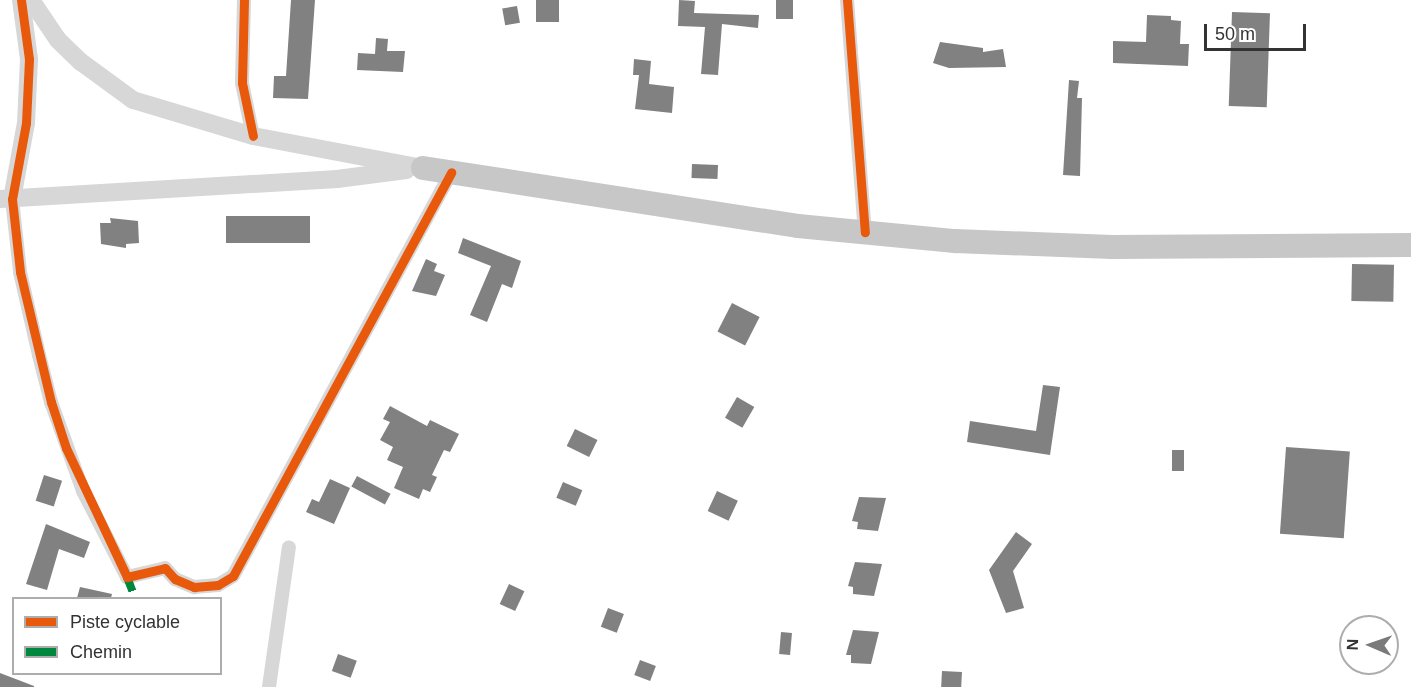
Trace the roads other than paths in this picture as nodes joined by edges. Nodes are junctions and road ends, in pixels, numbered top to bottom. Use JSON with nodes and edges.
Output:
{"nodes":[{"id":1,"x":21,"y":0,"type":"edge"},
{"id":2,"x":31,"y":0,"type":"edge"},
{"id":3,"x":244,"y":0,"type":"edge"},
{"id":4,"x":847,"y":0,"type":"edge"},
{"id":5,"x":253,"y":136,"type":"junction"},
{"id":6,"x":423,"y":168,"type":"junction"},
{"id":7,"x":451,"y":172,"type":"junction"},
{"id":8,"x":6,"y":199,"type":"edge"},
{"id":9,"x":865,"y":232,"type":"junction"},
{"id":10,"x":1411,"y":245,"type":"edge"},
{"id":11,"x":289,"y":547,"type":"dead end"},
{"id":12,"x":269,"y":687,"type":"edge"}],
"edges":[{"from":1,"to":8,"type":"street"},
{"from":2,"to":5,"type":"street"},
{"from":3,"to":5,"type":"street"},
{"from":4,"to":9,"type":"street"},
{"from":5,"to":6,"type":"street"},
{"from":6,"to":7,"type":"highway"},
{"from":6,"to":8,"type":"street"},
{"from":7,"to":8,"type":"street"},
{"from":7,"to":9,"type":"highway"},
{"from":9,"to":10,"type":"highway"},
{"from":11,"to":12,"type":"street"}]}
